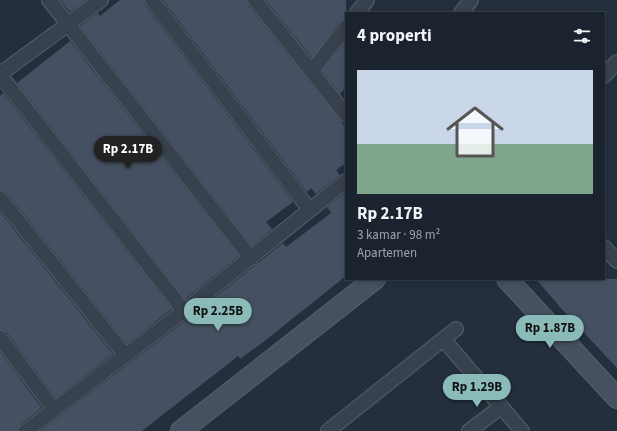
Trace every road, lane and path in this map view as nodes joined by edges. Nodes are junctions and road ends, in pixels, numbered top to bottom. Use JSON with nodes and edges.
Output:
{"nodes":[{"id":1,"x":49,"y":0,"type":"edge"},
{"id":2,"x":101,"y":0,"type":"edge"},
{"id":3,"x":152,"y":0,"type":"edge"},
{"id":4,"x":367,"y":0,"type":"edge"},
{"id":5,"x":471,"y":0,"type":"edge"},
{"id":6,"x":258,"y":1,"type":"edge"},
{"id":7,"x":358,"y":12,"type":"edge"},
{"id":8,"x":462,"y":12,"type":"edge"},
{"id":9,"x":68,"y":24,"type":"junction"},
{"id":10,"x":345,"y":28,"type":"edge"},
{"id":11,"x":617,"y":62,"type":"edge"},
{"id":12,"x":312,"y":71,"type":"junction"},
{"id":13,"x":0,"y":75,"type":"edge"},
{"id":14,"x":605,"y":75,"type":"edge"},
{"id":15,"x":345,"y":114,"type":"edge"},
{"id":16,"x":345,"y":182,"type":"edge"},
{"id":17,"x":0,"y":198,"type":"edge"},
{"id":18,"x":309,"y":209,"type":"junction"},
{"id":19,"x":605,"y":248,"type":"edge"},
{"id":20,"x":251,"y":258,"type":"junction"},
{"id":21,"x":617,"y":261,"type":"edge"},
{"id":22,"x":374,"y":280,"type":"edge"},
{"id":23,"x":508,"y":280,"type":"edge"},
{"id":24,"x":184,"y":311,"type":"junction"},
{"id":25,"x":456,"y":330,"type":"dead end"},
{"id":26,"x":0,"y":338,"type":"edge"},
{"id":27,"x":444,"y":340,"type":"junction"},
{"id":28,"x":125,"y":355,"type":"junction"},
{"id":29,"x":617,"y":398,"type":"edge"},
{"id":30,"x":501,"y":407,"type":"junction"},
{"id":31,"x":54,"y":409,"type":"junction"},
{"id":32,"x":26,"y":431,"type":"edge"},
{"id":33,"x":181,"y":431,"type":"edge"},
{"id":34,"x":329,"y":431,"type":"edge"},
{"id":35,"x":469,"y":431,"type":"edge"},
{"id":36,"x":522,"y":431,"type":"edge"}],
"edges":[{"from":1,"to":9,"type":"street"},
{"from":2,"to":9,"type":"street"},
{"from":3,"to":18,"type":"street"},
{"from":4,"to":7,"type":"street"},
{"from":5,"to":8,"type":"street"},
{"from":6,"to":12,"type":"street"},
{"from":9,"to":13,"type":"street"},
{"from":9,"to":20,"type":"street"},
{"from":10,"to":12,"type":"street"},
{"from":11,"to":14,"type":"street"},
{"from":12,"to":15,"type":"street"},
{"from":13,"to":24,"type":"street"},
{"from":16,"to":18,"type":"street"},
{"from":17,"to":28,"type":"street"},
{"from":18,"to":20,"type":"street"},
{"from":19,"to":21,"type":"street"},
{"from":20,"to":24,"type":"street"},
{"from":22,"to":33,"type":"street"},
{"from":23,"to":29,"type":"street"},
{"from":24,"to":28,"type":"street"},
{"from":25,"to":27,"type":"street"},
{"from":26,"to":31,"type":"street"},
{"from":27,"to":30,"type":"street"},
{"from":27,"to":34,"type":"street"},
{"from":28,"to":31,"type":"street"},
{"from":30,"to":35,"type":"street"},
{"from":30,"to":36,"type":"street"},
{"from":31,"to":32,"type":"street"}]}
